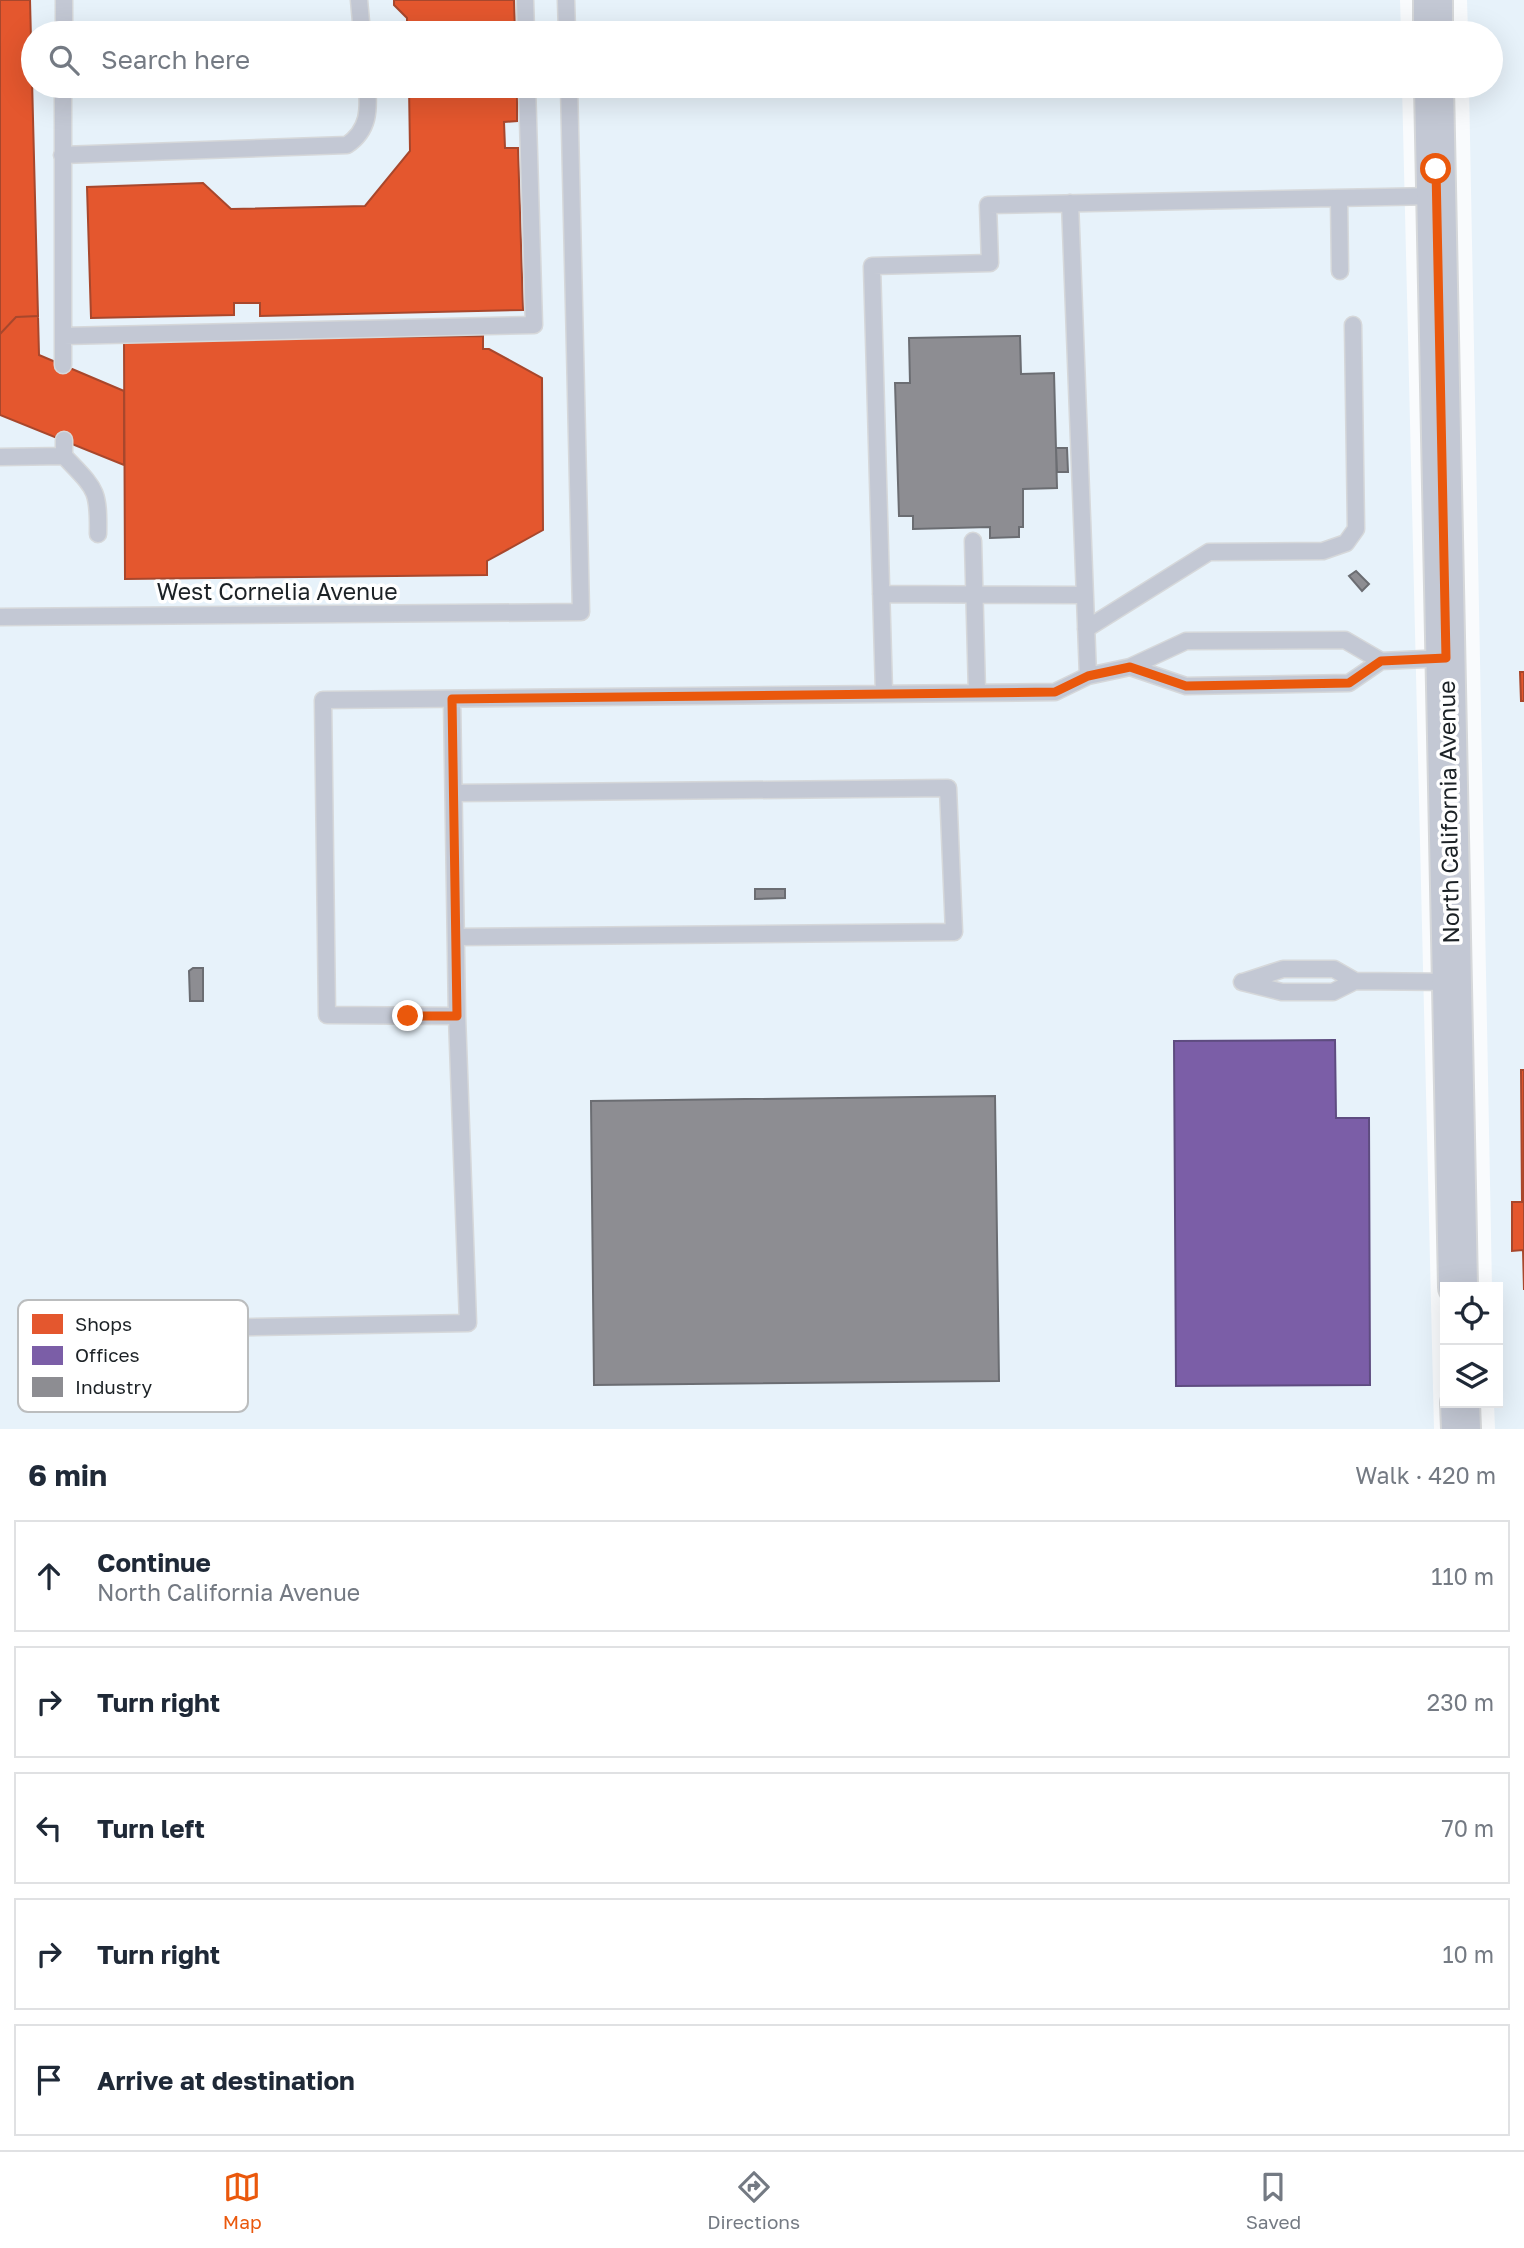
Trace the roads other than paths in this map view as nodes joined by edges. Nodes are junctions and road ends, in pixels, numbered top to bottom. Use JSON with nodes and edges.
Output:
{"nodes":[{"id":1,"x":64,"y":0,"type":"edge"},
{"id":2,"x":359,"y":0,"type":"edge"},
{"id":3,"x":525,"y":0,"type":"edge"},
{"id":4,"x":566,"y":0,"type":"edge"},
{"id":5,"x":1433,"y":0,"type":"edge"},
{"id":6,"x":64,"y":21,"type":"edge"},
{"id":7,"x":361,"y":21,"type":"edge"},
{"id":8,"x":526,"y":21,"type":"edge"},
{"id":9,"x":567,"y":21,"type":"edge"},
{"id":10,"x":1433,"y":21,"type":"edge"},
{"id":11,"x":63,"y":98,"type":"edge"},
{"id":12,"x":367,"y":98,"type":"edge"},
{"id":13,"x":527,"y":98,"type":"edge"},
{"id":14,"x":569,"y":98,"type":"edge"},
{"id":15,"x":1434,"y":98,"type":"edge"},
{"id":16,"x":62,"y":155,"type":"junction"},
{"id":17,"x":1437,"y":196,"type":"junction"},
{"id":18,"x":1339,"y":198,"type":"junction"},
{"id":19,"x":1070,"y":203,"type":"junction"},
{"id":20,"x":1340,"y":271,"type":"dead end"},
{"id":21,"x":1353,"y":325,"type":"dead end"},
{"id":22,"x":63,"y":335,"type":"junction"},
{"id":23,"x":63,"y":365,"type":"dead end"},
{"id":24,"x":0,"y":457,"type":"edge"},
{"id":25,"x":98,"y":534,"type":"dead end"},
{"id":26,"x":973,"y":541,"type":"dead end"},
{"id":27,"x":881,"y":594,"type":"junction"},
{"id":28,"x":974,"y":594,"type":"junction"},
{"id":29,"x":1085,"y":595,"type":"junction"},
{"id":30,"x":0,"y":617,"type":"edge"},
{"id":31,"x":1086,"y":629,"type":"junction"},
{"id":32,"x":1446,"y":658,"type":"junction"},
{"id":33,"x":1381,"y":661,"type":"junction"},
{"id":34,"x":1130,"y":667,"type":"junction"},
{"id":35,"x":1088,"y":676,"type":"junction"},
{"id":36,"x":884,"y":694,"type":"junction"},
{"id":37,"x":977,"y":694,"type":"junction"},
{"id":38,"x":452,"y":699,"type":"junction"},
{"id":39,"x":454,"y":793,"type":"junction"},
{"id":40,"x":457,"y":937,"type":"junction"},
{"id":41,"x":1355,"y":981,"type":"junction"},
{"id":42,"x":1452,"y":982,"type":"junction"},
{"id":43,"x":457,"y":1016,"type":"junction"},
{"id":44,"x":1458,"y":1282,"type":"edge"},
{"id":45,"x":248,"y":1327,"type":"edge"},
{"id":46,"x":1460,"y":1408,"type":"edge"},
{"id":47,"x":1461,"y":1429,"type":"edge"}],
"edges":[{"from":1,"to":6,"type":"lane"},
{"from":2,"to":7,"type":"lane"},
{"from":3,"to":8,"type":"lane"},
{"from":4,"to":9,"type":"lane"},
{"from":5,"to":10,"type":"street"},
{"from":11,"to":16,"type":"lane"},
{"from":12,"to":16,"type":"lane"},
{"from":13,"to":22,"type":"lane"},
{"from":14,"to":30,"type":"lane","name":"West Cornelia Avenue"},
{"from":15,"to":17,"type":"street","name":"North California Avenue"},
{"from":16,"to":22,"type":"lane"},
{"from":17,"to":18,"type":"lane"},
{"from":17,"to":32,"type":"street","name":"North California Avenue"},
{"from":18,"to":19,"type":"lane"},
{"from":18,"to":20,"type":"lane"},
{"from":19,"to":27,"type":"lane"},
{"from":19,"to":29,"type":"lane"},
{"from":21,"to":31,"type":"lane"},
{"from":22,"to":23,"type":"lane"},
{"from":24,"to":25,"type":"lane"},
{"from":26,"to":28,"type":"lane"},
{"from":27,"to":28,"type":"lane"},
{"from":27,"to":36,"type":"lane"},
{"from":28,"to":29,"type":"lane"},
{"from":28,"to":37,"type":"lane"},
{"from":29,"to":31,"type":"lane"},
{"from":31,"to":35,"type":"lane"},
{"from":32,"to":33,"type":"lane"},
{"from":32,"to":42,"type":"street","name":"North California Avenue"},
{"from":33,"to":34,"type":"lane"},
{"from":33,"to":34,"type":"lane"},
{"from":34,"to":35,"type":"lane"},
{"from":35,"to":37,"type":"lane"},
{"from":36,"to":37,"type":"lane"},
{"from":36,"to":38,"type":"lane"},
{"from":38,"to":39,"type":"lane"},
{"from":38,"to":43,"type":"lane"},
{"from":39,"to":40,"type":"lane"},
{"from":39,"to":40,"type":"lane"},
{"from":40,"to":43,"type":"lane"},
{"from":41,"to":41,"type":"lane"},
{"from":41,"to":42,"type":"lane"},
{"from":42,"to":44,"type":"street","name":"North California Avenue"},
{"from":43,"to":45,"type":"lane"},
{"from":46,"to":47,"type":"street"}]}
